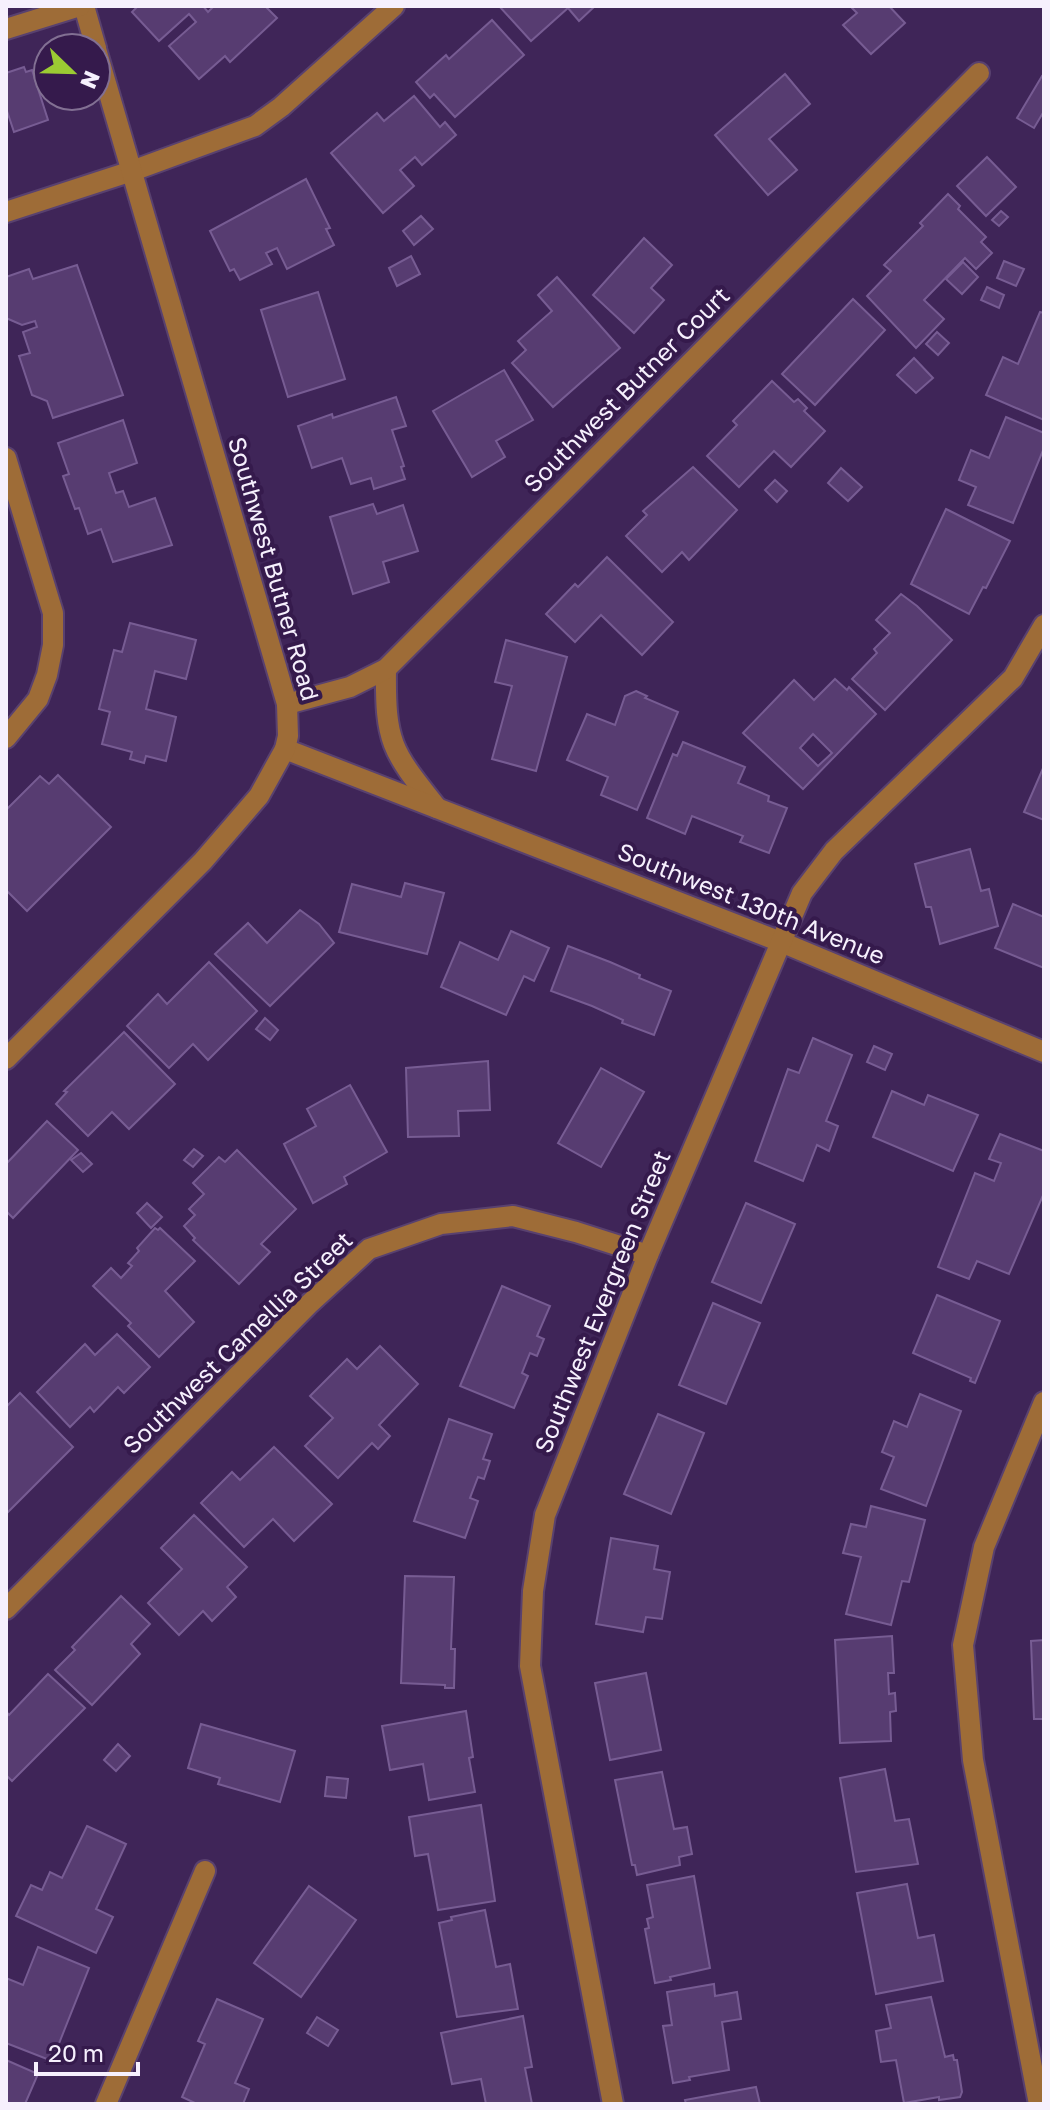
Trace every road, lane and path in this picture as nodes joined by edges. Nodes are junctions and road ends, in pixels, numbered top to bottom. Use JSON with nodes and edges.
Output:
{"nodes":[{"id":1,"x":82,"y":6,"type":"edge"},
{"id":2,"x":394,"y":6,"type":"edge"},
{"id":3,"x":6,"y":29,"type":"edge"},
{"id":4,"x":91,"y":32,"type":"edge"},
{"id":5,"x":979,"y":73,"type":"dead end"},
{"id":6,"x":112,"y":103,"type":"edge"},
{"id":7,"x":132,"y":171,"type":"junction"},
{"id":8,"x":6,"y":212,"type":"edge"},
{"id":9,"x":6,"y":458,"type":"edge"},
{"id":10,"x":1044,"y":625,"type":"edge"},
{"id":11,"x":386,"y":669,"type":"junction"},
{"id":12,"x":287,"y":704,"type":"junction"},
{"id":13,"x":6,"y":738,"type":"edge"},
{"id":14,"x":285,"y":749,"type":"junction"},
{"id":15,"x":437,"y":808,"type":"junction"},
{"id":16,"x":781,"y":942,"type":"junction"},
{"id":17,"x":1044,"y":1052,"type":"edge"},
{"id":18,"x":6,"y":1059,"type":"edge"},
{"id":19,"x":648,"y":1255,"type":"junction"},
{"id":20,"x":1044,"y":1402,"type":"edge"},
{"id":21,"x":6,"y":1609,"type":"edge"},
{"id":22,"x":205,"y":1871,"type":"dead end"},
{"id":23,"x":106,"y":2104,"type":"edge"},
{"id":24,"x":613,"y":2104,"type":"edge"},
{"id":25,"x":1039,"y":2104,"type":"edge"}],
"edges":[{"from":1,"to":3,"type":"street"},
{"from":1,"to":4,"type":"street","name":"Southwest Butner Road"},
{"from":2,"to":7,"type":"street"},
{"from":5,"to":11,"type":"street","name":"Southwest Butner Court"},
{"from":6,"to":7,"type":"street","name":"Southwest Butner Road"},
{"from":7,"to":8,"type":"street"},
{"from":7,"to":12,"type":"street","name":"Southwest Butner Road"},
{"from":9,"to":13,"type":"street"},
{"from":10,"to":16,"type":"street","name":"Southwest Evergreen Street"},
{"from":11,"to":12,"type":"street","name":"Southwest Butner Court"},
{"from":11,"to":15,"type":"street","name":"Southwest 130th Avenue"},
{"from":12,"to":14,"type":"street","name":"Southwest Butner Road"},
{"from":14,"to":15,"type":"street","name":"Southwest 130th Avenue"},
{"from":14,"to":18,"type":"street","name":"Southwest Butner Road"},
{"from":15,"to":16,"type":"street","name":"Southwest 130th Avenue"},
{"from":16,"to":17,"type":"street","name":"Southwest 130th Avenue"},
{"from":16,"to":19,"type":"street","name":"Southwest Evergreen Street"},
{"from":19,"to":21,"type":"street","name":"Southwest Camellia Street"},
{"from":19,"to":24,"type":"street","name":"Southwest Evergreen Street"},
{"from":20,"to":25,"type":"street"},
{"from":22,"to":23,"type":"street"}]}
